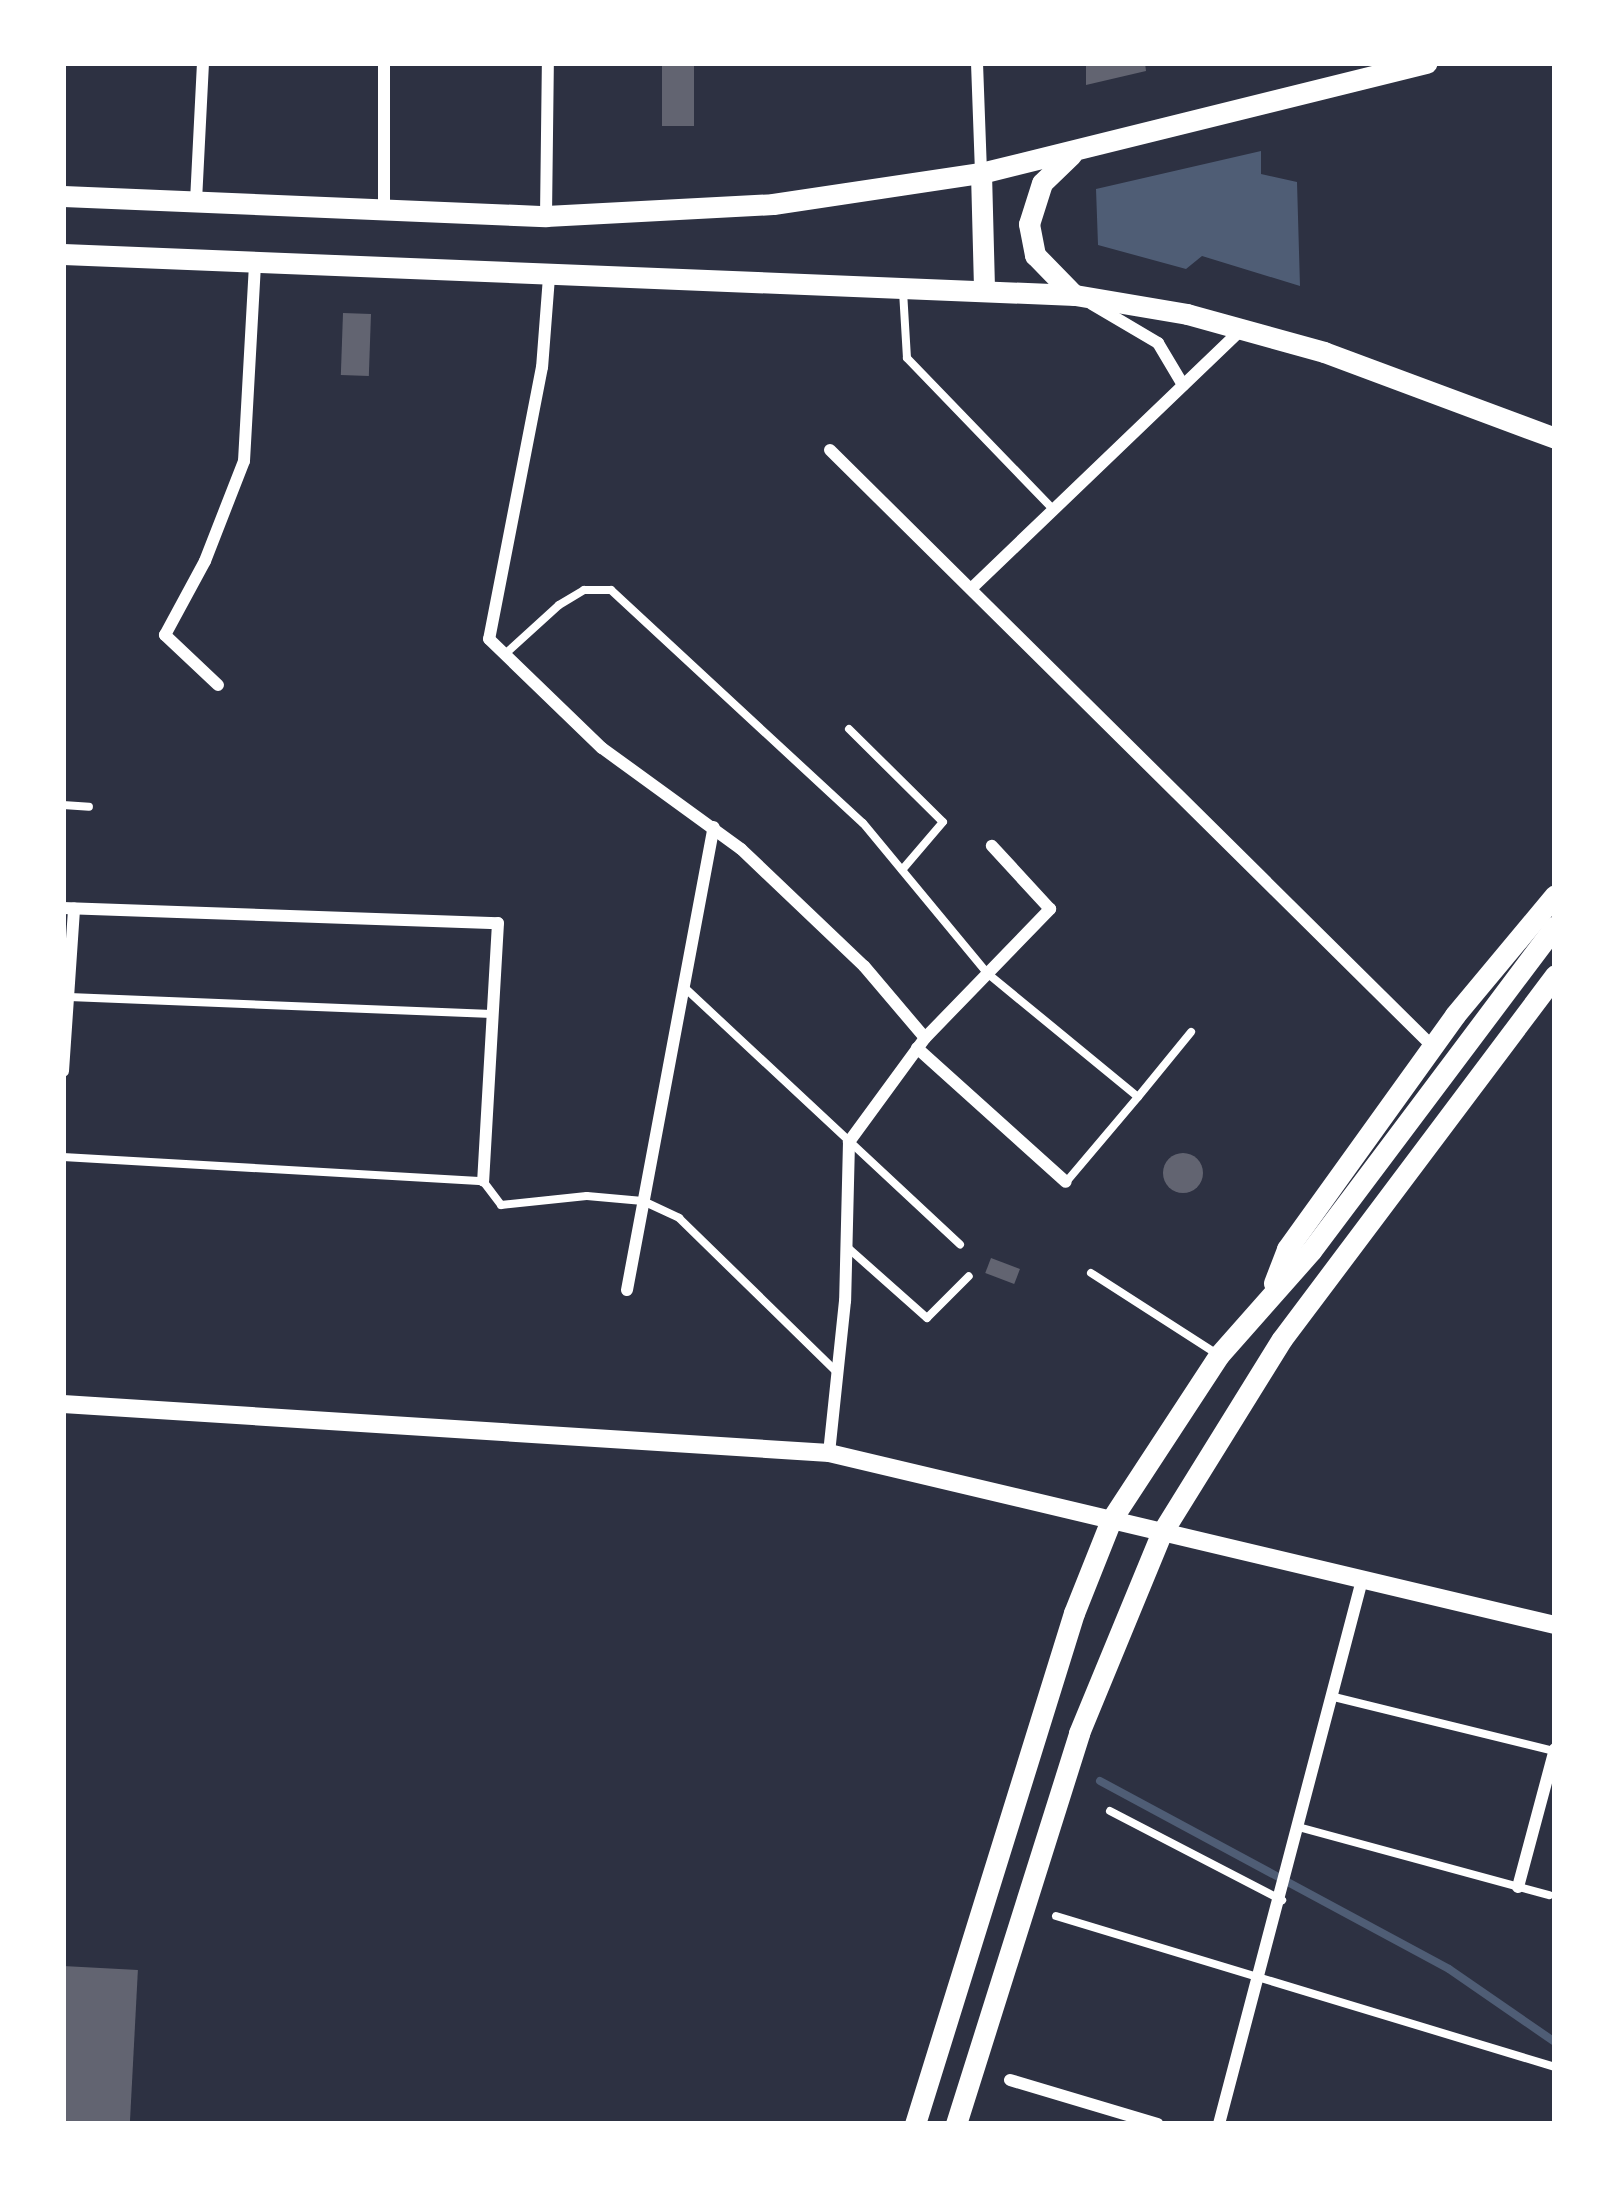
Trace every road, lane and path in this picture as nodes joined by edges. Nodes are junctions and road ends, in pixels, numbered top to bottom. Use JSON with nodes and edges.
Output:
{"nodes":[{"id":1,"x":203,"y":63,"type":"edge"},
{"id":2,"x":384,"y":63,"type":"edge"},
{"id":3,"x":548,"y":63,"type":"edge"},
{"id":4,"x":977,"y":63,"type":"edge"},
{"id":5,"x":1427,"y":63,"type":"edge"},
{"id":6,"x":1077,"y":152,"type":"junction"},
{"id":7,"x":981,"y":173,"type":"junction"},
{"id":8,"x":63,"y":196,"type":"edge"},
{"id":9,"x":196,"y":201,"type":"junction"},
{"id":10,"x":384,"y":210,"type":"junction"},
{"id":11,"x":546,"y":216,"type":"junction"},
{"id":12,"x":63,"y":254,"type":"edge"},
{"id":13,"x":255,"y":264,"type":"junction"},
{"id":14,"x":549,"y":277,"type":"junction"},
{"id":15,"x":903,"y":289,"type":"junction"},
{"id":16,"x":984,"y":291,"type":"junction"},
{"id":17,"x":1076,"y":296,"type":"junction"},
{"id":18,"x":1242,"y":328,"type":"junction"},
{"id":19,"x":1184,"y":385,"type":"junction"},
{"id":20,"x":1555,"y":438,"type":"edge"},
{"id":21,"x":830,"y":450,"type":"dead end"},
{"id":22,"x":1053,"y":510,"type":"junction"},
{"id":23,"x":975,"y":585,"type":"junction"},
{"id":24,"x":503,"y":656,"type":"junction"},
{"id":25,"x":218,"y":685,"type":"dead end"},
{"id":26,"x":850,"y":729,"type":"dead end"},
{"id":27,"x":63,"y":805,"type":"edge"},
{"id":28,"x":89,"y":807,"type":"dead end"},
{"id":29,"x":714,"y":827,"type":"junction"},
{"id":30,"x":992,"y":846,"type":"dead end"},
{"id":31,"x":902,"y":870,"type":"junction"},
{"id":32,"x":1555,"y":895,"type":"edge"},
{"id":33,"x":68,"y":908,"type":"edge"},
{"id":34,"x":1555,"y":926,"type":"edge"},
{"id":35,"x":987,"y":974,"type":"junction"},
{"id":36,"x":1555,"y":975,"type":"edge"},
{"id":37,"x":683,"y":987,"type":"junction"},
{"id":38,"x":68,"y":997,"type":"junction"},
{"id":39,"x":493,"y":1014,"type":"junction"},
{"id":40,"x":1191,"y":1031,"type":"dead end"},
{"id":41,"x":921,"y":1043,"type":"junction"},
{"id":42,"x":1433,"y":1047,"type":"junction"},
{"id":43,"x":63,"y":1071,"type":"edge"},
{"id":44,"x":1138,"y":1097,"type":"junction"},
{"id":45,"x":849,"y":1142,"type":"junction"},
{"id":46,"x":63,"y":1157,"type":"edge"},
{"id":47,"x":483,"y":1180,"type":"junction"},
{"id":48,"x":1066,"y":1182,"type":"joint"},
{"id":49,"x":643,"y":1201,"type":"junction"},
{"id":50,"x":960,"y":1244,"type":"dead end"},
{"id":51,"x":846,"y":1246,"type":"junction"},
{"id":52,"x":1091,"y":1273,"type":"dead end"},
{"id":53,"x":969,"y":1276,"type":"dead end"},
{"id":54,"x":627,"y":1290,"type":"dead end"},
{"id":55,"x":1267,"y":1300,"type":"junction"},
{"id":56,"x":1219,"y":1355,"type":"junction"},
{"id":57,"x":839,"y":1374,"type":"junction"},
{"id":58,"x":63,"y":1404,"type":"edge"},
{"id":59,"x":829,"y":1453,"type":"junction"},
{"id":60,"x":1112,"y":1520,"type":"junction"},
{"id":61,"x":1161,"y":1534,"type":"junction"},
{"id":62,"x":1362,"y":1580,"type":"junction"},
{"id":63,"x":1555,"y":1625,"type":"edge"},
{"id":64,"x":1334,"y":1697,"type":"junction"},
{"id":65,"x":1555,"y":1750,"type":"edge"},
{"id":66,"x":1110,"y":1811,"type":"dead end"},
{"id":67,"x":1302,"y":1828,"type":"junction"},
{"id":68,"x":1518,"y":1886,"type":"junction"},
{"id":69,"x":1549,"y":1895,"type":"dead end"},
{"id":70,"x":1284,"y":1900,"type":"junction"},
{"id":71,"x":1056,"y":1916,"type":"dead end"},
{"id":72,"x":1262,"y":1977,"type":"junction"},
{"id":73,"x":938,"y":2045,"type":"junction"},
{"id":74,"x":976,"y":2055,"type":"junction"},
{"id":75,"x":1555,"y":2067,"type":"edge"},
{"id":76,"x":1010,"y":2080,"type":"dead end"},
{"id":77,"x":915,"y":2124,"type":"edge"},
{"id":78,"x":956,"y":2124,"type":"edge"},
{"id":79,"x":1158,"y":2124,"type":"edge"},
{"id":80,"x":1219,"y":2124,"type":"edge"}],
"edges":[{"from":1,"to":9,"type":"street"},
{"from":2,"to":10,"type":"street"},
{"from":3,"to":11,"type":"street"},
{"from":4,"to":7,"type":"street"},
{"from":5,"to":6,"type":"main road"},
{"from":6,"to":7,"type":"main road"},
{"from":6,"to":17,"type":"main road"},
{"from":7,"to":11,"type":"main road"},
{"from":7,"to":16,"type":"main road"},
{"from":8,"to":9,"type":"main road"},
{"from":9,"to":10,"type":"main road"},
{"from":10,"to":11,"type":"main road"},
{"from":12,"to":13,"type":"main road"},
{"from":13,"to":14,"type":"main road"},
{"from":13,"to":25,"type":"street"},
{"from":14,"to":15,"type":"main road"},
{"from":14,"to":24,"type":"street"},
{"from":15,"to":16,"type":"main road"},
{"from":15,"to":22,"type":"lane"},
{"from":16,"to":17,"type":"main road"},
{"from":17,"to":18,"type":"main road"},
{"from":17,"to":19,"type":"street"},
{"from":18,"to":19,"type":"street"},
{"from":18,"to":20,"type":"main road"},
{"from":19,"to":22,"type":"street"},
{"from":21,"to":23,"type":"street"},
{"from":22,"to":23,"type":"street"},
{"from":23,"to":42,"type":"street"},
{"from":24,"to":29,"type":"street"},
{"from":24,"to":31,"type":"lane"},
{"from":26,"to":31,"type":"lane"},
{"from":27,"to":28,"type":"lane"},
{"from":29,"to":37,"type":"street"},
{"from":29,"to":41,"type":"street"},
{"from":30,"to":35,"type":"street"},
{"from":31,"to":35,"type":"lane"},
{"from":32,"to":42,"type":"main road"},
{"from":33,"to":38,"type":"street"},
{"from":33,"to":39,"type":"street"},
{"from":34,"to":55,"type":"main road"},
{"from":35,"to":41,"type":"street"},
{"from":35,"to":44,"type":"lane"},
{"from":36,"to":61,"type":"main road"},
{"from":37,"to":45,"type":"lane"},
{"from":37,"to":49,"type":"street"},
{"from":38,"to":39,"type":"lane"},
{"from":38,"to":43,"type":"street"},
{"from":39,"to":47,"type":"street"},
{"from":40,"to":44,"type":"lane"},
{"from":41,"to":45,"type":"street"},
{"from":41,"to":48,"type":"street"},
{"from":42,"to":55,"type":"main road"},
{"from":44,"to":48,"type":"lane"},
{"from":45,"to":50,"type":"lane"},
{"from":45,"to":51,"type":"street"},
{"from":46,"to":47,"type":"lane"},
{"from":47,"to":49,"type":"lane"},
{"from":49,"to":54,"type":"street"},
{"from":49,"to":57,"type":"lane"},
{"from":51,"to":53,"type":"lane"},
{"from":51,"to":57,"type":"street"},
{"from":52,"to":56,"type":"lane"},
{"from":55,"to":56,"type":"main road"},
{"from":56,"to":60,"type":"main road"},
{"from":57,"to":59,"type":"street"},
{"from":58,"to":59,"type":"street"},
{"from":59,"to":60,"type":"street"},
{"from":60,"to":61,"type":"street"},
{"from":60,"to":73,"type":"main road"},
{"from":61,"to":62,"type":"street"},
{"from":61,"to":74,"type":"main road"},
{"from":62,"to":63,"type":"street"},
{"from":62,"to":64,"type":"street"},
{"from":64,"to":65,"type":"lane"},
{"from":64,"to":67,"type":"street"},
{"from":65,"to":68,"type":"street"},
{"from":66,"to":70,"type":"lane"},
{"from":67,"to":68,"type":"lane"},
{"from":67,"to":70,"type":"street"},
{"from":68,"to":69,"type":"lane"},
{"from":70,"to":72,"type":"street"},
{"from":71,"to":72,"type":"lane"},
{"from":72,"to":75,"type":"lane"},
{"from":72,"to":80,"type":"street"},
{"from":73,"to":74,"type":"main road"},
{"from":73,"to":77,"type":"main road"},
{"from":74,"to":78,"type":"main road"},
{"from":76,"to":79,"type":"street"}]}
